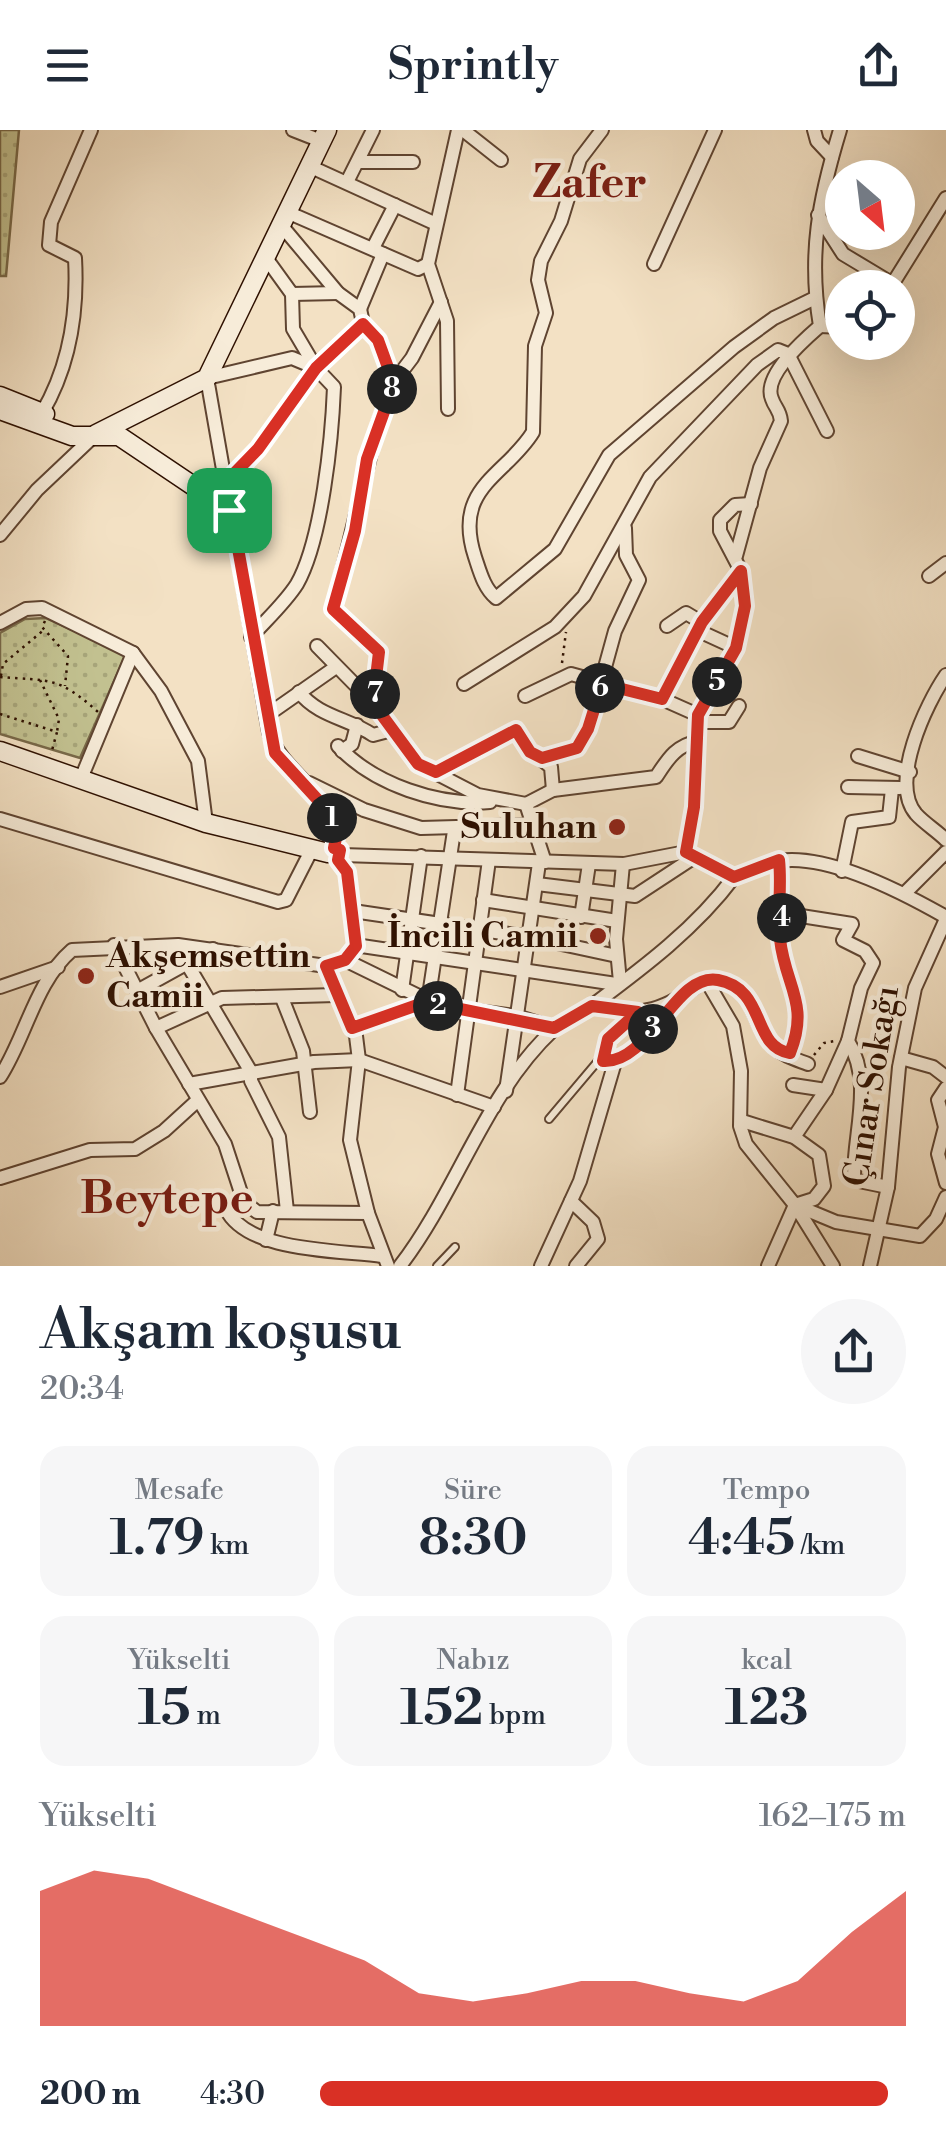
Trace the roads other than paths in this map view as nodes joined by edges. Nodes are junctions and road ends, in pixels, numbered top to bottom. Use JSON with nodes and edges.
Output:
{"nodes":[{"id":1,"x":91,"y":130,"type":"edge"},
{"id":2,"x":293,"y":130,"type":"edge"},
{"id":3,"x":374,"y":130,"type":"edge"},
{"id":4,"x":460,"y":130,"type":"edge"},
{"id":5,"x":602,"y":130,"type":"edge"},
{"id":6,"x":715,"y":130,"type":"edge"},
{"id":7,"x":814,"y":130,"type":"edge"},
{"id":8,"x":840,"y":130,"type":"edge"},
{"id":9,"x":324,"y":136,"type":"edge"},
{"id":10,"x":832,"y":157,"type":"junction"},
{"id":11,"x":501,"y":160,"type":"dead end"},
{"id":12,"x":358,"y":162,"type":"junction"},
{"id":13,"x":412,"y":162,"type":"dead end"},
{"id":14,"x":309,"y":166,"type":"junction"},
{"id":15,"x":347,"y":182,"type":"junction"},
{"id":16,"x":946,"y":198,"type":"edge"},
{"id":17,"x":395,"y":206,"type":"junction"},
{"id":18,"x":818,"y":215,"type":"junction"},
{"id":19,"x":284,"y":218,"type":"junction"},
{"id":20,"x":434,"y":223,"type":"junction"},
{"id":21,"x":378,"y":251,"type":"junction"},
{"id":22,"x":266,"y":258,"type":"junction"},
{"id":23,"x":428,"y":264,"type":"junction"},
{"id":24,"x":654,"y":264,"type":"dead end"},
{"id":25,"x":868,"y":270,"type":"edge"},
{"id":26,"x":902,"y":270,"type":"edge"},
{"id":27,"x":338,"y":292,"type":"junction"},
{"id":28,"x":292,"y":294,"type":"junction"},
{"id":29,"x":815,"y":298,"type":"junction"},
{"id":30,"x":440,"y":302,"type":"junction"},
{"id":31,"x":362,"y":316,"type":"junction"},
{"id":32,"x":820,"y":326,"type":"junction"},
{"id":33,"x":825,"y":326,"type":"edge"},
{"id":34,"x":788,"y":354,"type":"junction"},
{"id":35,"x":316,"y":368,"type":"junction"},
{"id":36,"x":207,"y":378,"type":"junction"},
{"id":37,"x":394,"y":384,"type":"junction"},
{"id":38,"x":0,"y":396,"type":"edge"},
{"id":39,"x":448,"y":409,"type":"dead end"},
{"id":40,"x":0,"y":410,"type":"edge"},
{"id":41,"x":42,"y":413,"type":"junction"},
{"id":42,"x":827,"y":432,"type":"dead end"},
{"id":43,"x":90,"y":434,"type":"junction"},
{"id":44,"x":226,"y":482,"type":"junction"},
{"id":45,"x":751,"y":504,"type":"junction"},
{"id":46,"x":229,"y":510,"type":"junction"},
{"id":47,"x":625,"y":525,"type":"junction"},
{"id":48,"x":0,"y":535,"type":"edge"},
{"id":49,"x":736,"y":556,"type":"junction"},
{"id":50,"x":946,"y":563,"type":"edge"},
{"id":51,"x":741,"y":571,"type":"junction"},
{"id":52,"x":929,"y":576,"type":"dead end"},
{"id":53,"x":0,"y":623,"type":"edge"},
{"id":54,"x":667,"y":626,"type":"dead end"},
{"id":55,"x":700,"y":627,"type":"junction"},
{"id":56,"x":251,"y":637,"type":"junction"},
{"id":57,"x":318,"y":646,"type":"dead end"},
{"id":58,"x":736,"y":648,"type":"junction"},
{"id":59,"x":133,"y":653,"type":"junction"},
{"id":60,"x":336,"y":667,"type":"junction"},
{"id":61,"x":946,"y":675,"type":"edge"},
{"id":62,"x":464,"y":684,"type":"dead end"},
{"id":63,"x":602,"y":684,"type":"junction"},
{"id":64,"x":299,"y":692,"type":"junction"},
{"id":65,"x":525,"y":696,"type":"dead end"},
{"id":66,"x":662,"y":699,"type":"junction"},
{"id":67,"x":373,"y":703,"type":"junction"},
{"id":68,"x":739,"y":706,"type":"dead end"},
{"id":69,"x":266,"y":716,"type":"junction"},
{"id":70,"x":698,"y":718,"type":"junction"},
{"id":71,"x":357,"y":725,"type":"junction"},
{"id":72,"x":392,"y":730,"type":"junction"},
{"id":73,"x":698,"y":741,"type":"junction"},
{"id":74,"x":0,"y":751,"type":"edge"},
{"id":75,"x":858,"y":756,"type":"dead end"},
{"id":76,"x":542,"y":758,"type":"junction"},
{"id":77,"x":436,"y":772,"type":"junction"},
{"id":78,"x":908,"y":779,"type":"junction"},
{"id":79,"x":80,"y":781,"type":"junction"},
{"id":80,"x":304,"y":781,"type":"junction"},
{"id":81,"x":848,"y":788,"type":"dead end"},
{"id":82,"x":892,"y":789,"type":"junction"},
{"id":83,"x":553,"y":790,"type":"junction"},
{"id":84,"x":505,"y":800,"type":"junction"},
{"id":85,"x":526,"y":804,"type":"junction"},
{"id":86,"x":0,"y":819,"type":"edge"},
{"id":87,"x":206,"y":823,"type":"junction"},
{"id":88,"x":532,"y":825,"type":"junction"},
{"id":89,"x":454,"y":830,"type":"junction"},
{"id":90,"x":946,"y":840,"type":"edge"},
{"id":91,"x":946,"y":852,"type":"edge"},
{"id":92,"x":331,"y":853,"type":"junction"},
{"id":93,"x":691,"y":854,"type":"junction"},
{"id":94,"x":421,"y":856,"type":"junction"},
{"id":95,"x":450,"y":858,"type":"junction"},
{"id":96,"x":489,"y":860,"type":"junction"},
{"id":97,"x":779,"y":860,"type":"junction"},
{"id":98,"x":542,"y":863,"type":"junction"},
{"id":99,"x":589,"y":864,"type":"junction"},
{"id":100,"x":623,"y":864,"type":"junction"},
{"id":101,"x":842,"y":871,"type":"junction"},
{"id":102,"x":734,"y":877,"type":"junction"},
{"id":103,"x":537,"y":884,"type":"junction"},
{"id":104,"x":584,"y":892,"type":"junction"},
{"id":105,"x":905,"y":893,"type":"junction"},
{"id":106,"x":620,"y":896,"type":"junction"},
{"id":107,"x":483,"y":900,"type":"junction"},
{"id":108,"x":533,"y":908,"type":"junction"},
{"id":109,"x":353,"y":912,"type":"junction"},
{"id":110,"x":782,"y":913,"type":"junction"},
{"id":111,"x":581,"y":917,"type":"junction"},
{"id":112,"x":946,"y":918,"type":"edge"},
{"id":113,"x":617,"y":921,"type":"junction"},
{"id":114,"x":414,"y":922,"type":"junction"},
{"id":115,"x":439,"y":926,"type":"junction"},
{"id":116,"x":478,"y":930,"type":"junction"},
{"id":117,"x":529,"y":936,"type":"junction"},
{"id":118,"x":114,"y":945,"type":"junction"},
{"id":119,"x":356,"y":946,"type":"junction"},
{"id":120,"x":212,"y":949,"type":"junction"},
{"id":121,"x":409,"y":952,"type":"junction"},
{"id":122,"x":617,"y":956,"type":"junction"},
{"id":123,"x":434,"y":957,"type":"junction"},
{"id":124,"x":345,"y":960,"type":"junction"},
{"id":125,"x":186,"y":962,"type":"junction"},
{"id":126,"x":474,"y":963,"type":"junction"},
{"id":127,"x":326,"y":966,"type":"junction"},
{"id":128,"x":58,"y":967,"type":"junction"},
{"id":129,"x":524,"y":970,"type":"junction"},
{"id":130,"x":706,"y":980,"type":"junction"},
{"id":131,"x":618,"y":983,"type":"junction"},
{"id":132,"x":0,"y":987,"type":"edge"},
{"id":133,"x":402,"y":990,"type":"junction"},
{"id":134,"x":137,"y":991,"type":"junction"},
{"id":135,"x":336,"y":996,"type":"junction"},
{"id":136,"x":282,"y":998,"type":"junction"},
{"id":137,"x":210,"y":1002,"type":"junction"},
{"id":138,"x":427,"y":1002,"type":"junction"},
{"id":139,"x":672,"y":1004,"type":"junction"},
{"id":140,"x":592,"y":1006,"type":"junction"},
{"id":141,"x":466,"y":1010,"type":"junction"},
{"id":142,"x":516,"y":1016,"type":"junction"},
{"id":143,"x":156,"y":1028,"type":"junction"},
{"id":144,"x":352,"y":1028,"type":"junction"},
{"id":145,"x":554,"y":1028,"type":"junction"},
{"id":146,"x":847,"y":1042,"type":"junction"},
{"id":147,"x":790,"y":1053,"type":"junction"},
{"id":148,"x":901,"y":1058,"type":"junction"},
{"id":149,"x":359,"y":1060,"type":"junction"},
{"id":150,"x":609,"y":1061,"type":"junction"},
{"id":151,"x":304,"y":1063,"type":"junction"},
{"id":152,"x":808,"y":1064,"type":"road end"},
{"id":153,"x":2,"y":1071,"type":"edge"},
{"id":154,"x":252,"y":1072,"type":"junction"},
{"id":155,"x":946,"y":1077,"type":"edge"},
{"id":156,"x":189,"y":1084,"type":"junction"},
{"id":157,"x":792,"y":1085,"type":"dead end"},
{"id":158,"x":946,"y":1088,"type":"edge"},
{"id":159,"x":826,"y":1090,"type":"junction"},
{"id":160,"x":506,"y":1091,"type":"junction"},
{"id":161,"x":457,"y":1095,"type":"junction"},
{"id":162,"x":198,"y":1100,"type":"junction"},
{"id":163,"x":494,"y":1107,"type":"junction"},
{"id":164,"x":310,"y":1112,"type":"dead end"},
{"id":165,"x":550,"y":1119,"type":"dead end"},
{"id":166,"x":742,"y":1121,"type":"junction"},
{"id":167,"x":794,"y":1137,"type":"junction"},
{"id":168,"x":0,"y":1178,"type":"edge"},
{"id":169,"x":946,"y":1183,"type":"edge"},
{"id":170,"x":888,"y":1188,"type":"junction"},
{"id":171,"x":946,"y":1198,"type":"edge"},
{"id":172,"x":243,"y":1199,"type":"junction"},
{"id":173,"x":571,"y":1201,"type":"junction"},
{"id":174,"x":795,"y":1205,"type":"junction"},
{"id":175,"x":280,"y":1211,"type":"junction"},
{"id":176,"x":368,"y":1213,"type":"junction"},
{"id":177,"x":876,"y":1232,"type":"junction"},
{"id":178,"x":266,"y":1240,"type":"junction"},
{"id":179,"x":456,"y":1247,"type":"dead end"},
{"id":180,"x":385,"y":1261,"type":"edge"},
{"id":181,"x":400,"y":1266,"type":"edge"},
{"id":182,"x":437,"y":1266,"type":"edge"},
{"id":183,"x":540,"y":1266,"type":"edge"},
{"id":184,"x":576,"y":1266,"type":"edge"},
{"id":185,"x":768,"y":1266,"type":"edge"},
{"id":186,"x":832,"y":1266,"type":"edge"},
{"id":187,"x":870,"y":1266,"type":"edge"}],
"edges":[{"from":1,"to":41,"type":"street"},
{"from":2,"to":9,"type":"street"},
{"from":3,"to":12,"type":"street"},
{"from":4,"to":11,"type":"street"},
{"from":4,"to":20,"type":"street"},
{"from":5,"to":29,"type":"street"},
{"from":6,"to":24,"type":"street"},
{"from":7,"to":10,"type":"street"},
{"from":8,"to":10,"type":"street"},
{"from":9,"to":14,"type":"street"},
{"from":10,"to":18,"type":"street"},
{"from":12,"to":13,"type":"street"},
{"from":12,"to":15,"type":"street"},
{"from":14,"to":15,"type":"street"},
{"from":14,"to":19,"type":"street"},
{"from":15,"to":17,"type":"street"},
{"from":16,"to":26,"type":"street"},
{"from":17,"to":20,"type":"street"},
{"from":17,"to":21,"type":"street"},
{"from":18,"to":25,"type":"street"},
{"from":18,"to":29,"type":"street"},
{"from":19,"to":21,"type":"street"},
{"from":19,"to":22,"type":"street"},
{"from":19,"to":27,"type":"street"},
{"from":20,"to":23,"type":"street"},
{"from":21,"to":23,"type":"street"},
{"from":21,"to":31,"type":"street"},
{"from":22,"to":28,"type":"street"},
{"from":22,"to":36,"type":"street"},
{"from":23,"to":30,"type":"street"},
{"from":27,"to":28,"type":"street"},
{"from":27,"to":31,"type":"street"},
{"from":28,"to":35,"type":"street"},
{"from":29,"to":32,"type":"street"},
{"from":30,"to":37,"type":"street"},
{"from":30,"to":39,"type":"street"},
{"from":31,"to":35,"type":"street"},
{"from":31,"to":37,"type":"street"},
{"from":32,"to":33,"type":"street"},
{"from":32,"to":34,"type":"street"},
{"from":34,"to":42,"type":"street"},
{"from":34,"to":45,"type":"street"},
{"from":34,"to":47,"type":"street"},
{"from":35,"to":36,"type":"street"},
{"from":35,"to":44,"type":"street"},
{"from":35,"to":56,"type":"street"},
{"from":36,"to":43,"type":"street"},
{"from":36,"to":44,"type":"street"},
{"from":37,"to":67,"type":"street"},
{"from":38,"to":41,"type":"street"},
{"from":40,"to":43,"type":"street"},
{"from":41,"to":43,"type":"street"},
{"from":43,"to":46,"type":"street"},
{"from":43,"to":48,"type":"street"},
{"from":44,"to":46,"type":"street"},
{"from":45,"to":49,"type":"street"},
{"from":45,"to":49,"type":"street"},
{"from":46,"to":56,"type":"street"},
{"from":47,"to":62,"type":"street"},
{"from":47,"to":63,"type":"street"},
{"from":49,"to":51,"type":"street"},
{"from":50,"to":52,"type":"street"},
{"from":51,"to":55,"type":"street"},
{"from":51,"to":58,"type":"street"},
{"from":53,"to":59,"type":"street"},
{"from":54,"to":55,"type":"street"},
{"from":55,"to":58,"type":"street"},
{"from":55,"to":66,"type":"street"},
{"from":56,"to":69,"type":"street"},
{"from":57,"to":60,"type":"street"},
{"from":58,"to":70,"type":"street"},
{"from":59,"to":79,"type":"street"},
{"from":59,"to":87,"type":"street"},
{"from":60,"to":64,"type":"street"},
{"from":60,"to":67,"type":"street"},
{"from":61,"to":78,"type":"street"},
{"from":63,"to":65,"type":"street"},
{"from":63,"to":66,"type":"street"},
{"from":63,"to":76,"type":"street"},
{"from":64,"to":69,"type":"street"},
{"from":64,"to":71,"type":"street"},
{"from":66,"to":70,"type":"street"},
{"from":67,"to":72,"type":"street"},
{"from":68,"to":70,"type":"street"},
{"from":69,"to":80,"type":"street"},
{"from":70,"to":73,"type":"street"},
{"from":71,"to":72,"type":"street"},
{"from":71,"to":84,"type":"street"},
{"from":72,"to":77,"type":"street"},
{"from":73,"to":83,"type":"street"},
{"from":73,"to":93,"type":"street"},
{"from":74,"to":79,"type":"street"},
{"from":75,"to":78,"type":"street"},
{"from":76,"to":77,"type":"street"},
{"from":76,"to":83,"type":"street"},
{"from":77,"to":84,"type":"street"},
{"from":78,"to":82,"type":"street"},
{"from":78,"to":90,"type":"street"},
{"from":79,"to":87,"type":"street"},
{"from":80,"to":89,"type":"street"},
{"from":80,"to":92,"type":"street"},
{"from":81,"to":82,"type":"street"},
{"from":82,"to":101,"type":"street"},
{"from":83,"to":85,"type":"street"},
{"from":84,"to":85,"type":"street"},
{"from":85,"to":88,"type":"street"},
{"from":86,"to":92,"type":"street"},
{"from":87,"to":92,"type":"street"},
{"from":88,"to":89,"type":"street"},
{"from":88,"to":98,"type":"street"},
{"from":89,"to":95,"type":"street"},
{"from":91,"to":105,"type":"street"},
{"from":92,"to":94,"type":"street"},
{"from":92,"to":109,"type":"street"},
{"from":93,"to":100,"type":"street"},
{"from":93,"to":102,"type":"street"},
{"from":93,"to":106,"type":"street"},
{"from":94,"to":95,"type":"street"},
{"from":94,"to":114,"type":"street"},
{"from":95,"to":96,"type":"street"},
{"from":95,"to":115,"type":"street"},
{"from":96,"to":98,"type":"street"},
{"from":96,"to":107,"type":"street"},
{"from":97,"to":101,"type":"street"},
{"from":97,"to":102,"type":"street"},
{"from":97,"to":110,"type":"street"},
{"from":98,"to":99,"type":"street"},
{"from":98,"to":103,"type":"street"},
{"from":99,"to":100,"type":"street"},
{"from":99,"to":104,"type":"street"},
{"from":100,"to":106,"type":"street"},
{"from":101,"to":105,"type":"street"},
{"from":102,"to":131,"type":"street"},
{"from":103,"to":104,"type":"street"},
{"from":103,"to":108,"type":"street"},
{"from":104,"to":106,"type":"street"},
{"from":104,"to":111,"type":"street"},
{"from":105,"to":112,"type":"street"},
{"from":106,"to":113,"type":"street"},
{"from":107,"to":108,"type":"street"},
{"from":107,"to":116,"type":"street"},
{"from":108,"to":111,"type":"street"},
{"from":108,"to":117,"type":"street"},
{"from":109,"to":114,"type":"street"},
{"from":109,"to":119,"type":"street"},
{"from":110,"to":146,"type":"street"},
{"from":110,"to":147,"type":"street"},
{"from":111,"to":113,"type":"street"},
{"from":112,"to":148,"type":"street","name":"Çınar Sokağı"},
{"from":113,"to":122,"type":"street"},
{"from":114,"to":115,"type":"street"},
{"from":114,"to":121,"type":"street"},
{"from":115,"to":116,"type":"street"},
{"from":115,"to":123,"type":"street"},
{"from":116,"to":117,"type":"street"},
{"from":116,"to":126,"type":"street"},
{"from":117,"to":122,"type":"street"},
{"from":117,"to":129,"type":"street"},
{"from":118,"to":120,"type":"street"},
{"from":118,"to":128,"type":"street"},
{"from":118,"to":134,"type":"street"},
{"from":119,"to":121,"type":"street"},
{"from":119,"to":124,"type":"street"},
{"from":120,"to":125,"type":"street"},
{"from":120,"to":127,"type":"street"},
{"from":121,"to":123,"type":"street"},
{"from":121,"to":133,"type":"street"},
{"from":122,"to":131,"type":"street"},
{"from":123,"to":126,"type":"street"},
{"from":123,"to":138,"type":"street"},
{"from":124,"to":127,"type":"street"},
{"from":124,"to":133,"type":"street"},
{"from":125,"to":134,"type":"street"},
{"from":125,"to":137,"type":"street"},
{"from":126,"to":129,"type":"street"},
{"from":126,"to":141,"type":"street"},
{"from":127,"to":135,"type":"street"},
{"from":128,"to":132,"type":"street"},
{"from":128,"to":153,"type":"street"},
{"from":129,"to":131,"type":"street"},
{"from":129,"to":142,"type":"street"},
{"from":130,"to":139,"type":"street"},
{"from":130,"to":147,"type":"street"},
{"from":130,"to":166,"type":"street"},
{"from":131,"to":140,"type":"street"},
{"from":133,"to":138,"type":"street"},
{"from":134,"to":143,"type":"street"},
{"from":135,"to":136,"type":"street"},
{"from":135,"to":144,"type":"street"},
{"from":136,"to":137,"type":"street"},
{"from":136,"to":151,"type":"street"},
{"from":137,"to":143,"type":"street"},
{"from":137,"to":154,"type":"street"},
{"from":138,"to":141,"type":"street"},
{"from":138,"to":144,"type":"street"},
{"from":139,"to":140,"type":"street"},
{"from":139,"to":150,"type":"street"},
{"from":140,"to":145,"type":"street"},
{"from":141,"to":142,"type":"street"},
{"from":141,"to":161,"type":"street"},
{"from":142,"to":145,"type":"street"},
{"from":142,"to":160,"type":"street"},
{"from":143,"to":156,"type":"street"},
{"from":144,"to":149,"type":"street"},
{"from":145,"to":160,"type":"street"},
{"from":146,"to":159,"type":"street"},
{"from":146,"to":170,"type":"street"},
{"from":147,"to":152,"type":"street"},
{"from":148,"to":155,"type":"street"},
{"from":148,"to":170,"type":"street","name":"Çınar Sokağı"},
{"from":149,"to":151,"type":"street"},
{"from":149,"to":161,"type":"street"},
{"from":149,"to":176,"type":"street"},
{"from":150,"to":165,"type":"lane"},
{"from":150,"to":173,"type":"street"},
{"from":151,"to":154,"type":"street"},
{"from":151,"to":164,"type":"street"},
{"from":154,"to":156,"type":"street"},
{"from":154,"to":175,"type":"street"},
{"from":156,"to":162,"type":"street"},
{"from":157,"to":159,"type":"street"},
{"from":158,"to":169,"type":"street"},
{"from":159,"to":167,"type":"street"},
{"from":160,"to":163,"type":"street"},
{"from":161,"to":163,"type":"street"},
{"from":162,"to":168,"type":"street"},
{"from":162,"to":172,"type":"street"},
{"from":163,"to":181,"type":"street"},
{"from":166,"to":167,"type":"street"},
{"from":166,"to":174,"type":"street"},
{"from":167,"to":174,"type":"street"},
{"from":170,"to":177,"type":"street","name":"Çınar Sokağı"},
{"from":171,"to":177,"type":"street"},
{"from":172,"to":175,"type":"street"},
{"from":172,"to":178,"type":"street"},
{"from":173,"to":183,"type":"street"},
{"from":173,"to":184,"type":"street"},
{"from":174,"to":177,"type":"street"},
{"from":174,"to":185,"type":"street"},
{"from":174,"to":186,"type":"street"},
{"from":175,"to":176,"type":"street"},
{"from":175,"to":178,"type":"street"},
{"from":176,"to":180,"type":"street"},
{"from":177,"to":187,"type":"street","name":"Çınar Sokağı"},
{"from":178,"to":180,"type":"street"},
{"from":179,"to":182,"type":"lane"}]}
